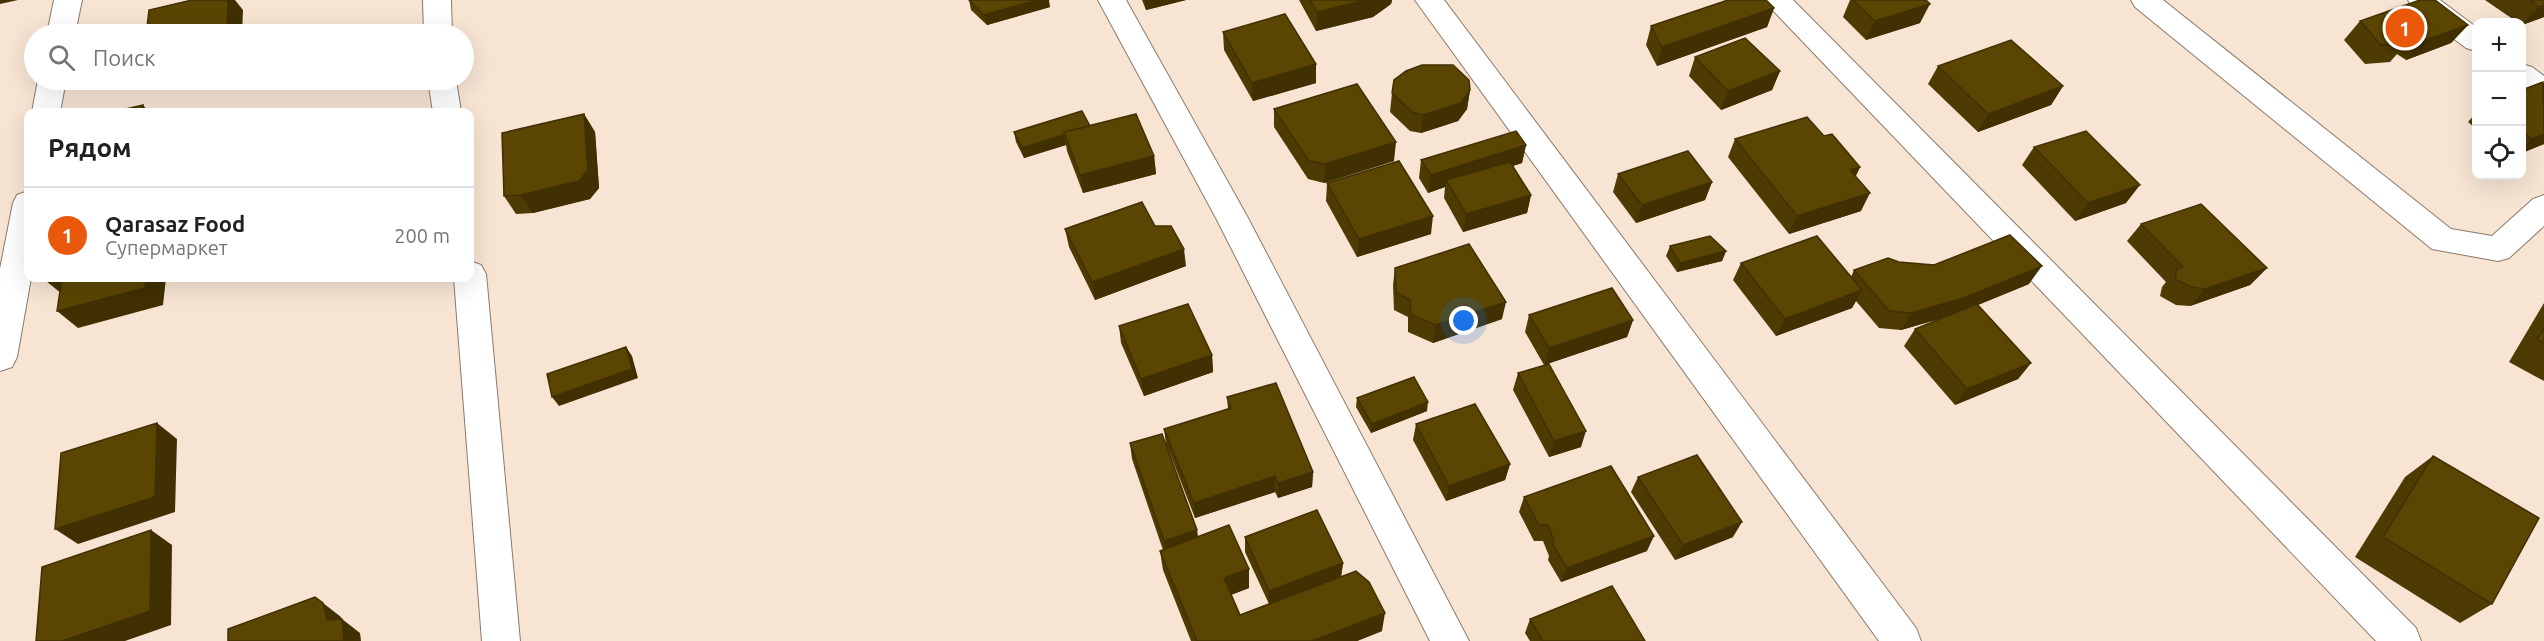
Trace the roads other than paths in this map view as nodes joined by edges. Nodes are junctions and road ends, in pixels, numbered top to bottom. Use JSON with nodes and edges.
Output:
{"nodes":[{"id":1,"x":68,"y":0,"type":"edge"},
{"id":2,"x":437,"y":0,"type":"edge"},
{"id":3,"x":1112,"y":0,"type":"edge"},
{"id":4,"x":1429,"y":0,"type":"edge"},
{"id":5,"x":1777,"y":0,"type":"edge"},
{"id":6,"x":2145,"y":0,"type":"edge"},
{"id":7,"x":2422,"y":0,"type":"edge"},
{"id":8,"x":63,"y":24,"type":"edge"},
{"id":9,"x":438,"y":24,"type":"edge"},
{"id":10,"x":2472,"y":38,"type":"edge"},
{"id":11,"x":2526,"y":77,"type":"edge"},
{"id":12,"x":50,"y":90,"type":"edge"},
{"id":13,"x":444,"y":90,"type":"edge"},
{"id":14,"x":2544,"y":91,"type":"edge"},
{"id":15,"x":47,"y":108,"type":"edge"},
{"id":16,"x":446,"y":108,"type":"edge"},
{"id":17,"x":2544,"y":207,"type":"edge"},
{"id":18,"x":24,"y":225,"type":"edge"},
{"id":19,"x":471,"y":282,"type":"edge"},
{"id":20,"x":0,"y":357,"type":"edge"},
{"id":21,"x":501,"y":641,"type":"edge"},
{"id":22,"x":1450,"y":641,"type":"edge"},
{"id":23,"x":1902,"y":641,"type":"edge"},
{"id":24,"x":2402,"y":641,"type":"edge"}],
"edges":[{"from":1,"to":8,"type":"street"},
{"from":2,"to":9,"type":"street"},
{"from":3,"to":22,"type":"street"},
{"from":4,"to":23,"type":"street"},
{"from":5,"to":24,"type":"street"},
{"from":6,"to":17,"type":"street"},
{"from":7,"to":10,"type":"street"},
{"from":11,"to":14,"type":"street"},
{"from":12,"to":15,"type":"street"},
{"from":13,"to":16,"type":"street"},
{"from":18,"to":20,"type":"street"},
{"from":19,"to":21,"type":"street"}]}
